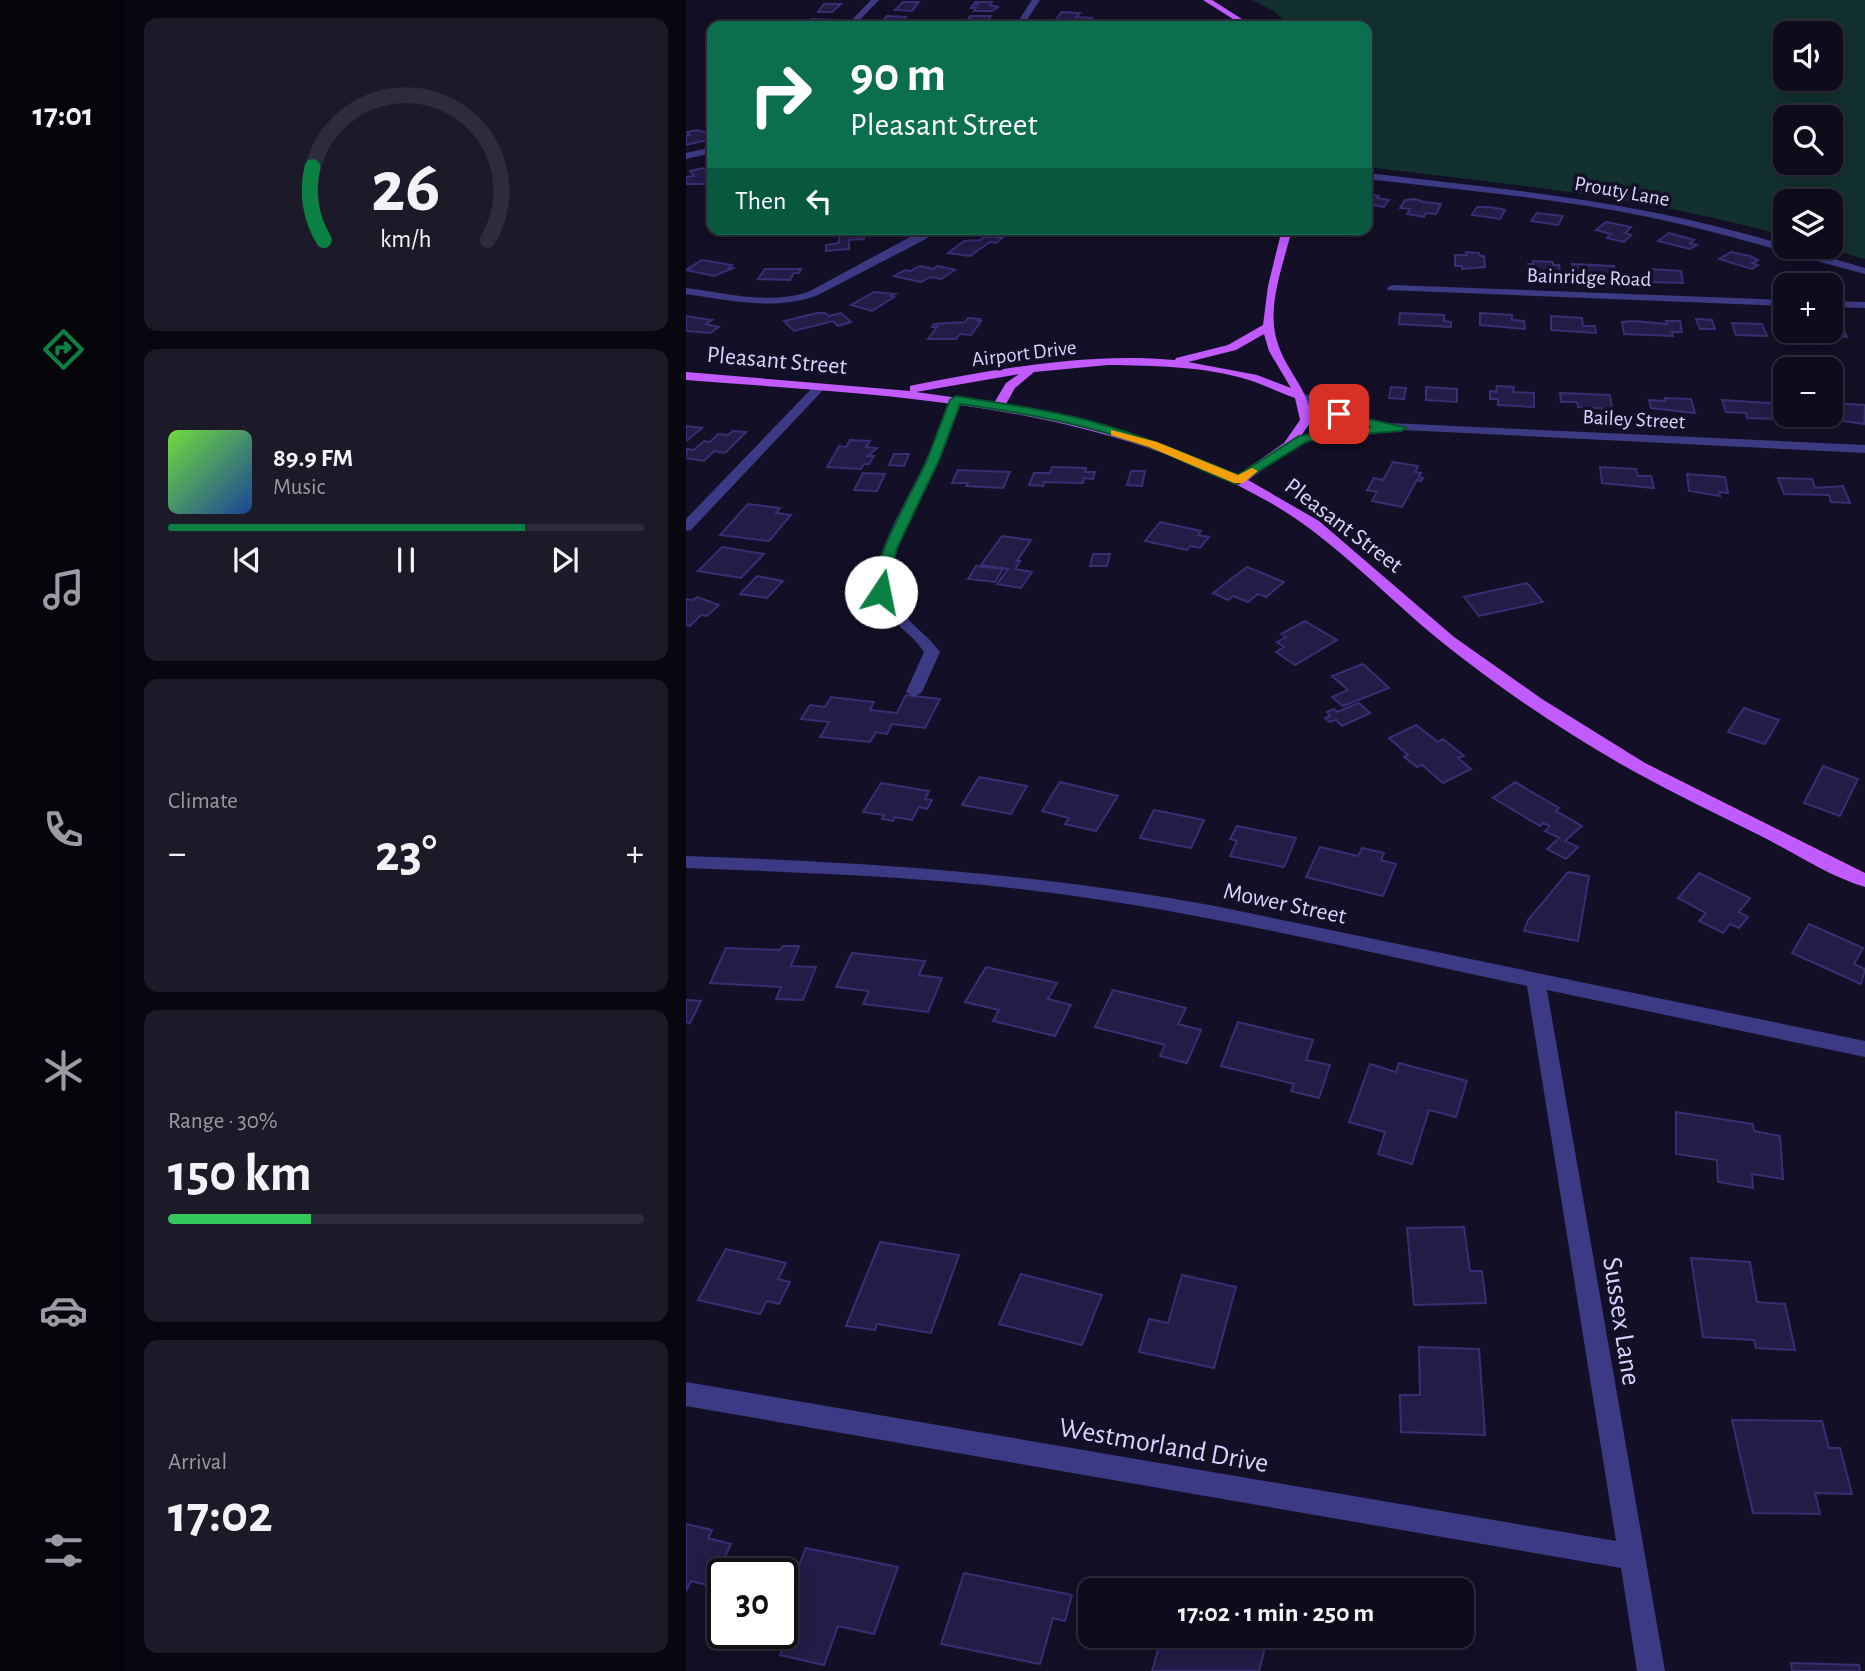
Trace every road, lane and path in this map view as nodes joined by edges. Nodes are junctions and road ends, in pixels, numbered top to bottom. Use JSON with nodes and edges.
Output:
{"nodes":[{"id":1,"x":875,"y":0,"type":"edge"},
{"id":2,"x":1036,"y":0,"type":"edge"},
{"id":3,"x":1207,"y":0,"type":"edge"},
{"id":4,"x":855,"y":21,"type":"edge"},
{"id":5,"x":1021,"y":21,"type":"edge"},
{"id":6,"x":1241,"y":21,"type":"edge"},
{"id":7,"x":707,"y":151,"type":"edge"},
{"id":8,"x":686,"y":156,"type":"edge"},
{"id":9,"x":1372,"y":177,"type":"edge"},
{"id":10,"x":924,"y":235,"type":"edge"},
{"id":11,"x":1286,"y":235,"type":"edge"},
{"id":12,"x":1865,"y":271,"type":"edge"},
{"id":13,"x":1392,"y":288,"type":"dead end"},
{"id":14,"x":686,"y":291,"type":"edge"},
{"id":15,"x":1773,"y":303,"type":"edge"},
{"id":16,"x":1843,"y":304,"type":"edge"},
{"id":17,"x":1865,"y":305,"type":"edge"},
{"id":18,"x":1267,"y":327,"type":"junction"},
{"id":19,"x":1161,"y":363,"type":"junction"},
{"id":20,"x":1049,"y":366,"type":"junction"},
{"id":21,"x":686,"y":376,"type":"edge"},
{"id":22,"x":820,"y":387,"type":"junction"},
{"id":23,"x":894,"y":393,"type":"junction"},
{"id":24,"x":1298,"y":395,"type":"junction"},
{"id":25,"x":956,"y":400,"type":"junction"},
{"id":26,"x":999,"y":405,"type":"junction"},
{"id":27,"x":1401,"y":428,"type":"junction"},
{"id":28,"x":1288,"y":446,"type":"junction"},
{"id":29,"x":1865,"y":449,"type":"edge"},
{"id":30,"x":1238,"y":480,"type":"junction"},
{"id":31,"x":686,"y":527,"type":"edge"},
{"id":32,"x":914,"y":691,"type":"dead end"},
{"id":33,"x":686,"y":862,"type":"edge"},
{"id":34,"x":1865,"y":881,"type":"edge"},
{"id":35,"x":1536,"y":980,"type":"junction"},
{"id":36,"x":1865,"y":1049,"type":"edge"},
{"id":37,"x":686,"y":1394,"type":"edge"},
{"id":38,"x":1632,"y":1557,"type":"junction"},
{"id":39,"x":1651,"y":1671,"type":"edge"}],
"edges":[{"from":1,"to":4,"type":"street"},
{"from":2,"to":5,"type":"street"},
{"from":3,"to":6,"type":"main road"},
{"from":7,"to":8,"type":"street"},
{"from":9,"to":12,"type":"street","name":"Prouty Lane"},
{"from":10,"to":14,"type":"street"},
{"from":11,"to":18,"type":"main road"},
{"from":13,"to":15,"type":"street","name":"Bainridge Road"},
{"from":16,"to":17,"type":"street"},
{"from":18,"to":19,"type":"main road","name":"Airport Drive"},
{"from":18,"to":24,"type":"main road"},
{"from":19,"to":20,"type":"main road","name":"Airport Drive"},
{"from":19,"to":24,"type":"main road","name":"Airport Drive"},
{"from":20,"to":23,"type":"main road","name":"Airport Drive"},
{"from":20,"to":26,"type":"main road"},
{"from":21,"to":22,"type":"main road","name":"Pleasant Street"},
{"from":22,"to":23,"type":"main road","name":"Pleasant Street"},
{"from":22,"to":31,"type":"street"},
{"from":23,"to":25,"type":"main road","name":"Pleasant Street"},
{"from":24,"to":27,"type":"street","name":"Bailey Street"},
{"from":24,"to":28,"type":"main road"},
{"from":25,"to":26,"type":"main road","name":"Pleasant Street"},
{"from":25,"to":32,"type":"street"},
{"from":26,"to":30,"type":"main road","name":"Pleasant Street"},
{"from":27,"to":28,"type":"street","name":"Bailey Street"},
{"from":27,"to":29,"type":"street","name":"Bailey Street"},
{"from":28,"to":30,"type":"main road","name":"Bailey Street"},
{"from":30,"to":34,"type":"main road","name":"Pleasant Street"},
{"from":33,"to":35,"type":"street","name":"Mower Street"},
{"from":35,"to":36,"type":"street","name":"Mower Street"},
{"from":35,"to":38,"type":"street","name":"Sussex Lane"},
{"from":37,"to":38,"type":"street","name":"Westmorland Drive"},
{"from":38,"to":39,"type":"street","name":"Sussex Lane"}]}
